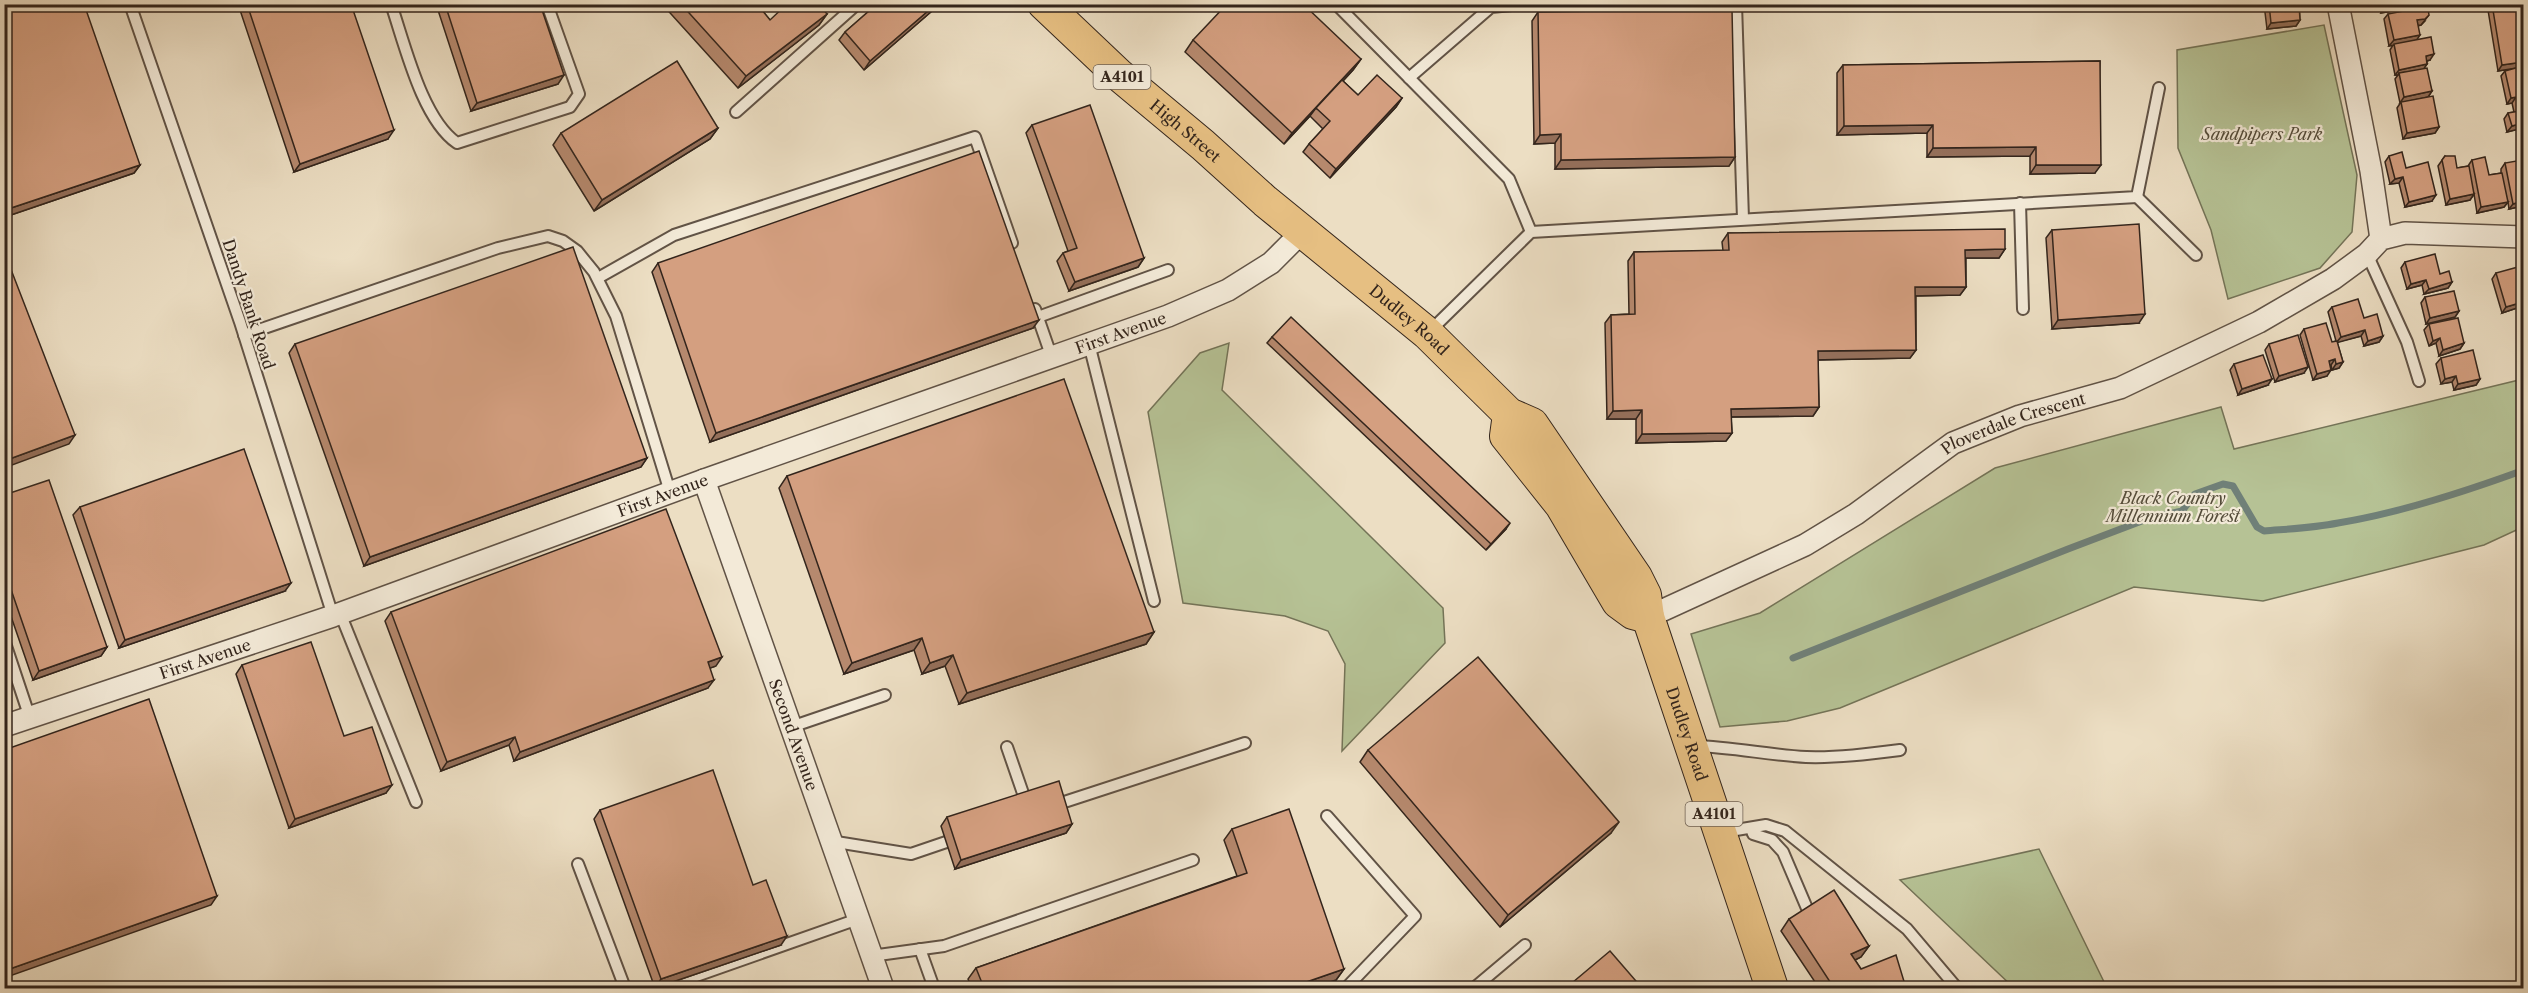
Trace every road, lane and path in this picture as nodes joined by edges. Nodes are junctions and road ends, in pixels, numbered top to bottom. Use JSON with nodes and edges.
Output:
{"nodes":[{"id":1,"x":130,"y":4,"type":"edge"},
{"id":2,"x":391,"y":4,"type":"edge"},
{"id":3,"x":547,"y":4,"type":"edge"},
{"id":4,"x":857,"y":4,"type":"edge"},
{"id":5,"x":1044,"y":4,"type":"edge"},
{"id":6,"x":1336,"y":4,"type":"edge"},
{"id":7,"x":1522,"y":4,"type":"edge"},
{"id":8,"x":1736,"y":4,"type":"edge"},
{"id":9,"x":2338,"y":4,"type":"edge"},
{"id":10,"x":1408,"y":78,"type":"junction"},
{"id":11,"x":2159,"y":88,"type":"dead end"},
{"id":12,"x":736,"y":112,"type":"dead end"},
{"id":13,"x":2137,"y":196,"type":"junction"},
{"id":14,"x":2020,"y":203,"type":"junction"},
{"id":15,"x":1743,"y":219,"type":"junction"},
{"id":16,"x":1303,"y":231,"type":"junction"},
{"id":17,"x":1532,"y":232,"type":"junction"},
{"id":18,"x":2523,"y":237,"type":"edge"},
{"id":19,"x":2374,"y":247,"type":"junction"},
{"id":20,"x":1014,"y":250,"type":"edge"},
{"id":21,"x":2196,"y":255,"type":"dead end"},
{"id":22,"x":1168,"y":270,"type":"dead end"},
{"id":23,"x":598,"y":278,"type":"junction"},
{"id":24,"x":1030,"y":295,"type":"edge"},
{"id":25,"x":2023,"y":309,"type":"dead end"},
{"id":26,"x":1038,"y":317,"type":"junction"},
{"id":27,"x":1427,"y":333,"type":"junction"},
{"id":28,"x":244,"y":335,"type":"junction"},
{"id":29,"x":1089,"y":344,"type":"junction"},
{"id":30,"x":1052,"y":358,"type":"junction"},
{"id":31,"x":2419,"y":381,"type":"dead end"},
{"id":32,"x":704,"y":480,"type":"junction"},
{"id":33,"x":670,"y":492,"type":"junction"},
{"id":34,"x":1154,"y":602,"type":"dead end"},
{"id":35,"x":336,"y":615,"type":"junction"},
{"id":36,"x":1647,"y":617,"type":"junction"},
{"id":37,"x":4,"y":640,"type":"edge"},
{"id":38,"x":885,"y":695,"type":"dead end"},
{"id":39,"x":30,"y":718,"type":"junction"},
{"id":40,"x":4,"y":726,"type":"edge"},
{"id":41,"x":790,"y":727,"type":"junction"},
{"id":42,"x":1245,"y":742,"type":"dead end"},
{"id":43,"x":1692,"y":745,"type":"junction"},
{"id":44,"x":1007,"y":747,"type":"dead end"},
{"id":45,"x":1900,"y":750,"type":"dead end"},
{"id":46,"x":416,"y":802,"type":"dead end"},
{"id":47,"x":1327,"y":816,"type":"dead end"},
{"id":48,"x":1751,"y":828,"type":"junction"},
{"id":49,"x":1720,"y":833,"type":"junction"},
{"id":50,"x":965,"y":836,"type":"edge"},
{"id":51,"x":830,"y":841,"type":"junction"},
{"id":52,"x":1193,"y":860,"type":"dead end"},
{"id":53,"x":578,"y":864,"type":"dead end"},
{"id":54,"x":1809,"y":913,"type":"edge"},
{"id":55,"x":858,"y":919,"type":"junction"},
{"id":56,"x":1525,"y":945,"type":"dead end"},
{"id":57,"x":920,"y":949,"type":"junction"},
{"id":58,"x":871,"y":956,"type":"junction"},
{"id":59,"x":625,"y":988,"type":"edge"},
{"id":60,"x":662,"y":988,"type":"edge"},
{"id":61,"x":883,"y":988,"type":"edge"},
{"id":62,"x":934,"y":988,"type":"edge"},
{"id":63,"x":1346,"y":988,"type":"edge"},
{"id":64,"x":1474,"y":988,"type":"edge"},
{"id":65,"x":1772,"y":988,"type":"edge"},
{"id":66,"x":1957,"y":988,"type":"edge"}],
"edges":[{"from":1,"to":28,"type":"lane","name":"Dandy Bank Road"},
{"from":2,"to":3,"type":"lane"},
{"from":4,"to":12,"type":"lane"},
{"from":5,"to":16,"type":"main road","name":"High Street","number":"A4101"},
{"from":6,"to":10,"type":"lane"},
{"from":7,"to":10,"type":"lane"},
{"from":8,"to":15,"type":"lane"},
{"from":9,"to":19,"type":"street"},
{"from":10,"to":17,"type":"lane"},
{"from":11,"to":13,"type":"lane"},
{"from":13,"to":14,"type":"lane"},
{"from":13,"to":21,"type":"lane"},
{"from":14,"to":15,"type":"lane"},
{"from":14,"to":25,"type":"lane"},
{"from":15,"to":17,"type":"lane"},
{"from":16,"to":27,"type":"main road","name":"Dudley Road","number":"A4101"},
{"from":16,"to":29,"type":"street","name":"First Avenue"},
{"from":17,"to":27,"type":"lane"},
{"from":18,"to":19,"type":"street","name":"Ploverdale Crescent"},
{"from":19,"to":31,"type":"lane"},
{"from":19,"to":36,"type":"street","name":"Ploverdale Crescent"},
{"from":20,"to":23,"type":"lane"},
{"from":22,"to":26,"type":"lane"},
{"from":23,"to":28,"type":"lane"},
{"from":23,"to":33,"type":"lane"},
{"from":24,"to":26,"type":"lane"},
{"from":26,"to":30,"type":"lane"},
{"from":27,"to":36,"type":"main road","name":"Dudley Road","number":"A4101"},
{"from":28,"to":35,"type":"lane","name":"Dandy Bank Road"},
{"from":29,"to":30,"type":"street","name":"First Avenue"},
{"from":29,"to":34,"type":"lane"},
{"from":30,"to":32,"type":"street","name":"First Avenue"},
{"from":32,"to":33,"type":"street","name":"First Avenue"},
{"from":32,"to":41,"type":"street","name":"Second Avenue"},
{"from":33,"to":35,"type":"street","name":"First Avenue"},
{"from":35,"to":39,"type":"street","name":"First Avenue"},
{"from":35,"to":46,"type":"lane","name":"Dandy Bank Road"},
{"from":36,"to":43,"type":"main road","name":"Dudley Road","number":"A4101"},
{"from":37,"to":39,"type":"lane"},
{"from":38,"to":41,"type":"lane"},
{"from":39,"to":40,"type":"street","name":"First Avenue"},
{"from":41,"to":51,"type":"street","name":"Second Avenue"},
{"from":42,"to":44,"type":"lane"},
{"from":43,"to":45,"type":"lane"},
{"from":43,"to":49,"type":"main road","name":"Dudley Road","number":"A4101"},
{"from":47,"to":63,"type":"lane"},
{"from":48,"to":49,"type":"lane"},
{"from":48,"to":54,"type":"lane"},
{"from":48,"to":66,"type":"lane"},
{"from":49,"to":65,"type":"main road","name":"Dudley Road","number":"A4101"},
{"from":50,"to":51,"type":"lane"},
{"from":51,"to":55,"type":"street","name":"Second Avenue"},
{"from":52,"to":57,"type":"lane"},
{"from":53,"to":59,"type":"lane"},
{"from":55,"to":58,"type":"street","name":"Second Avenue"},
{"from":55,"to":60,"type":"lane"},
{"from":56,"to":64,"type":"lane"},
{"from":57,"to":58,"type":"lane"},
{"from":57,"to":62,"type":"lane"},
{"from":58,"to":61,"type":"street","name":"Second Avenue"}]}
